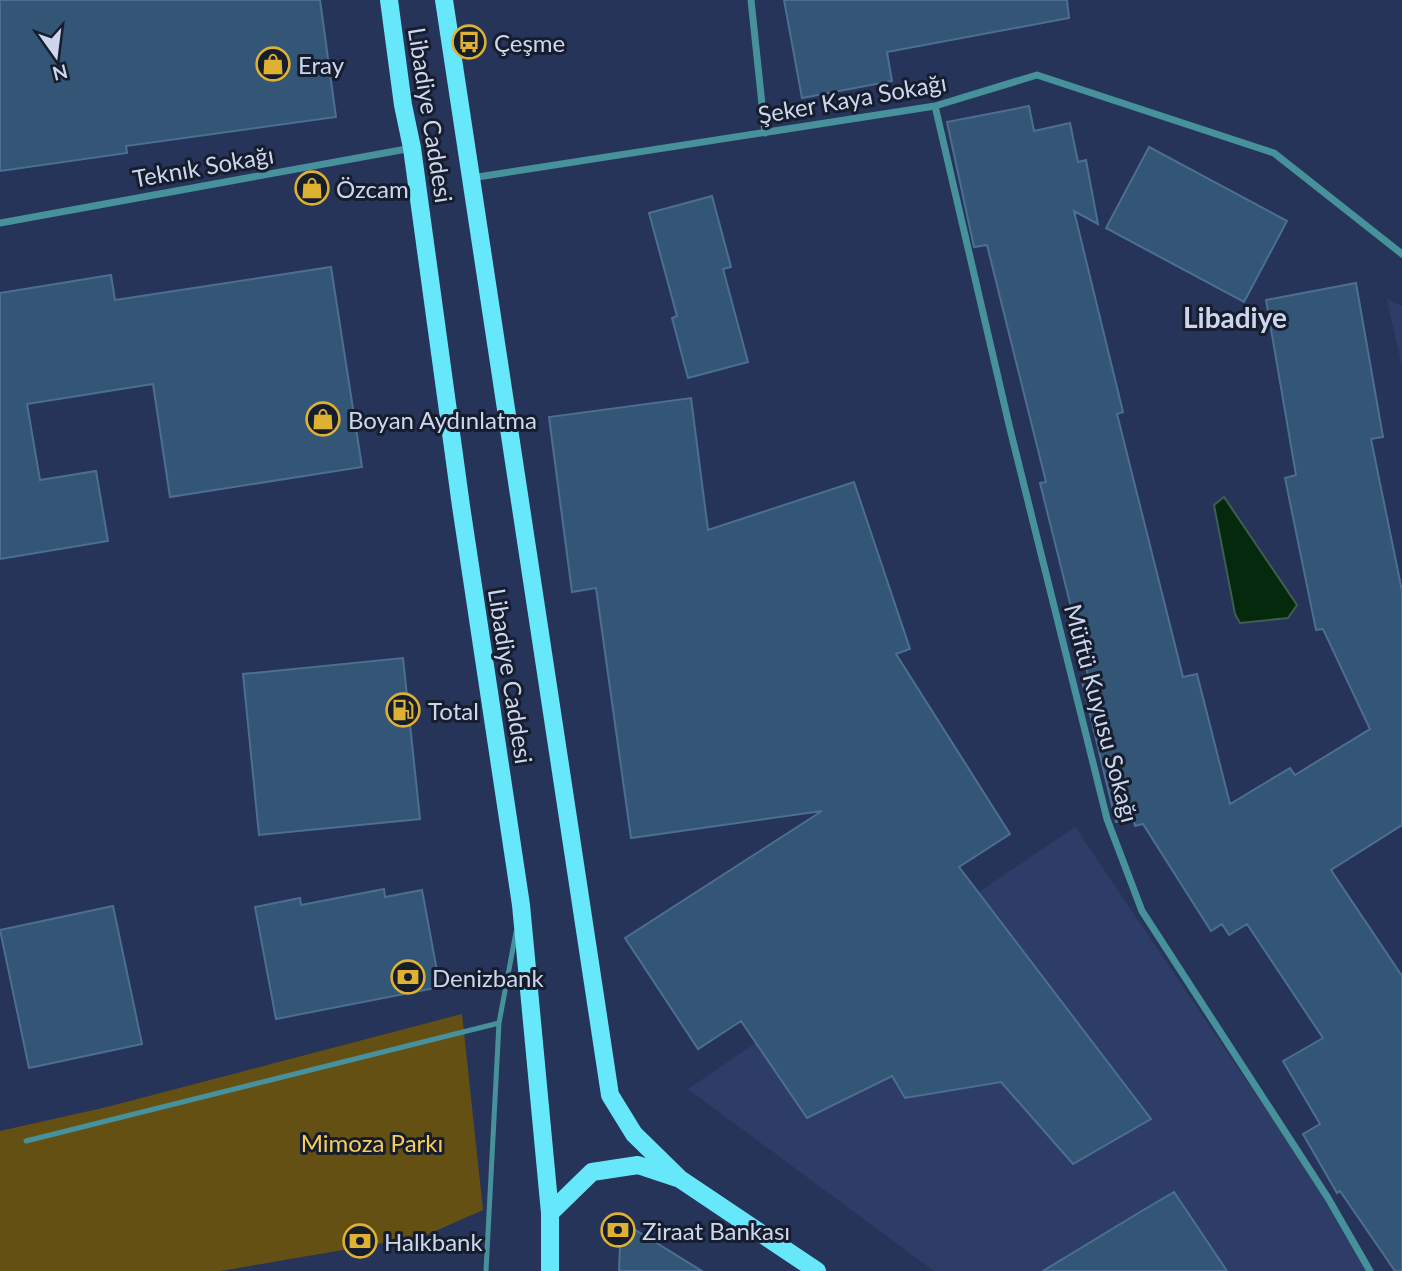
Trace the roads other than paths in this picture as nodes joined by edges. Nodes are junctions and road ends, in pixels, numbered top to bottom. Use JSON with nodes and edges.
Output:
{"nodes":[{"id":1,"x":389,"y":0,"type":"edge"},
{"id":2,"x":444,"y":0,"type":"edge"},
{"id":3,"x":751,"y":0,"type":"edge"},
{"id":4,"x":935,"y":106,"type":"junction"},
{"id":5,"x":765,"y":133,"type":"junction"},
{"id":6,"x":412,"y":148,"type":"junction"},
{"id":7,"x":471,"y":178,"type":"junction"},
{"id":8,"x":0,"y":223,"type":"edge"},
{"id":9,"x":1402,"y":254,"type":"edge"},
{"id":10,"x":521,"y":905,"type":"junction"},
{"id":11,"x":499,"y":1023,"type":"junction"},
{"id":12,"x":26,"y":1141,"type":"dead end"},
{"id":13,"x":680,"y":1179,"type":"junction"},
{"id":14,"x":550,"y":1213,"type":"junction"},
{"id":15,"x":486,"y":1271,"type":"edge"},
{"id":16,"x":550,"y":1271,"type":"edge"},
{"id":17,"x":817,"y":1271,"type":"edge"},
{"id":18,"x":1370,"y":1271,"type":"edge"}],
"edges":[{"from":1,"to":6,"type":"main road","name":"Libadiye Caddesi"},
{"from":2,"to":7,"type":"main road","name":"Libadiye Caddesi"},
{"from":3,"to":5,"type":"street"},
{"from":4,"to":5,"type":"street","name":"Şeker Kaya Sokağı"},
{"from":4,"to":9,"type":"street","name":"Şeker Kaya Sokağı"},
{"from":4,"to":18,"type":"street","name":"Müftü Kuyusu Sokağı"},
{"from":5,"to":7,"type":"street","name":"Şeker Kaya Sokağı"},
{"from":6,"to":8,"type":"street","name":"Teknık Sokağı"},
{"from":6,"to":10,"type":"main road","name":"Libadiye Caddesi"},
{"from":7,"to":13,"type":"main road","name":"Libadiye Caddesi"},
{"from":10,"to":11,"type":"lane"},
{"from":10,"to":14,"type":"main road","name":"Libadiye Caddesi"},
{"from":11,"to":12,"type":"lane"},
{"from":11,"to":15,"type":"lane"},
{"from":13,"to":14,"type":"main road","name":"Libadiye Caddesi"},
{"from":13,"to":17,"type":"main road","name":"Libadiye Caddesi"},
{"from":14,"to":16,"type":"main road"}]}
